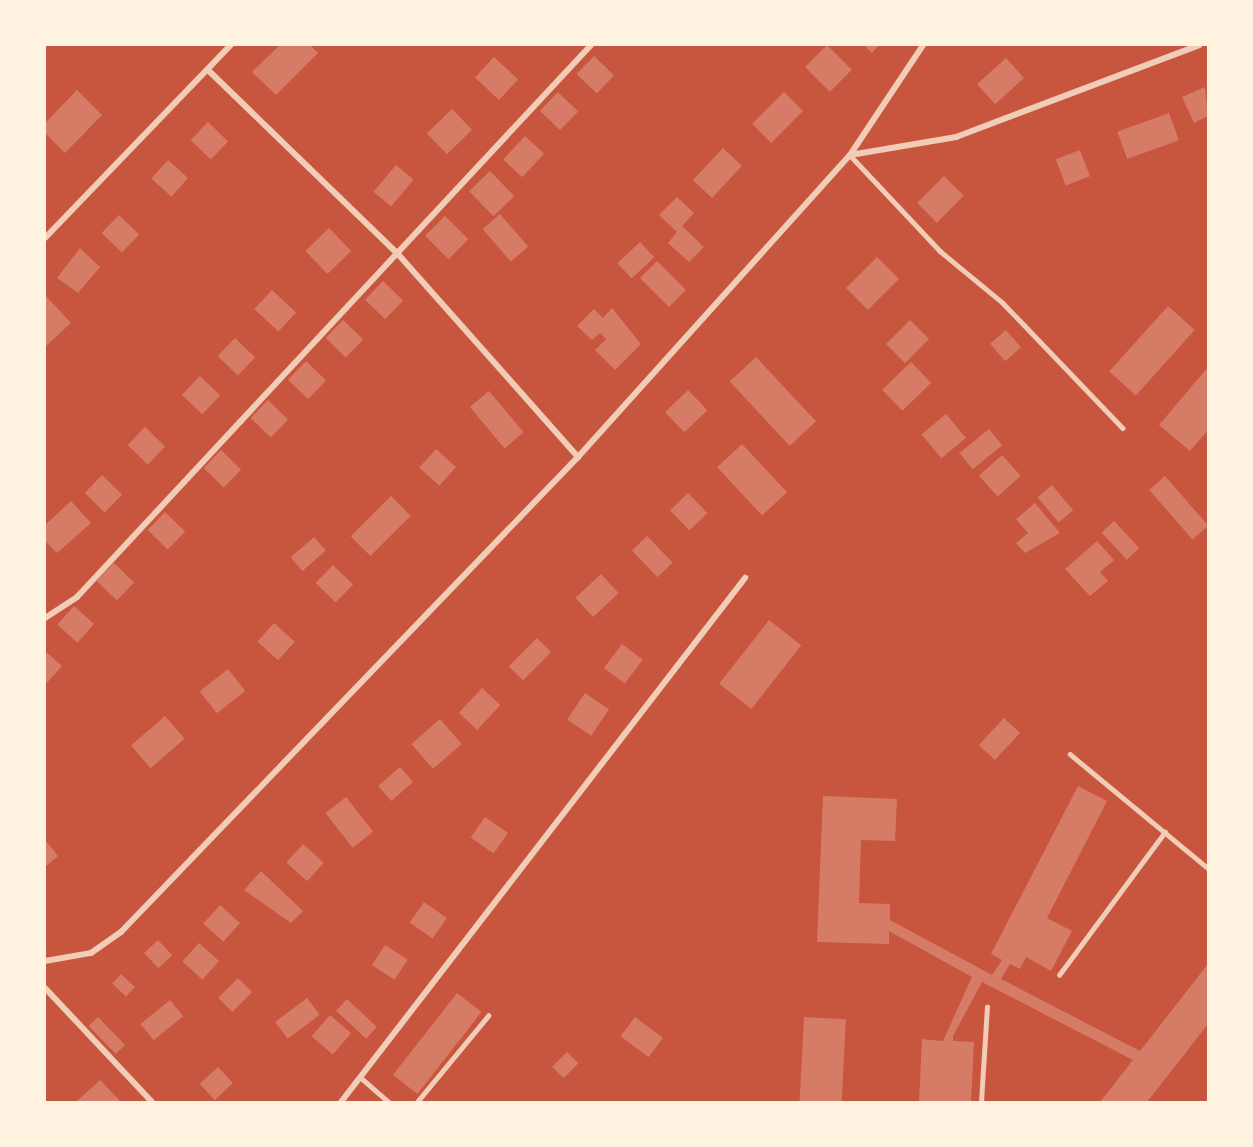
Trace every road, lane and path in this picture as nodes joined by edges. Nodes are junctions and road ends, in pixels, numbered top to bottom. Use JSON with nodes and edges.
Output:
{"nodes":[{"id":1,"x":231,"y":45,"type":"edge"},
{"id":2,"x":591,"y":45,"type":"edge"},
{"id":3,"x":923,"y":45,"type":"edge"},
{"id":4,"x":1198,"y":45,"type":"edge"},
{"id":5,"x":208,"y":70,"type":"junction"},
{"id":6,"x":850,"y":155,"type":"junction"},
{"id":7,"x":45,"y":238,"type":"edge"},
{"id":8,"x":397,"y":253,"type":"junction"},
{"id":9,"x":1123,"y":428,"type":"dead end"},
{"id":10,"x":579,"y":457,"type":"junction"},
{"id":11,"x":745,"y":578,"type":"dead end"},
{"id":12,"x":45,"y":618,"type":"edge"},
{"id":13,"x":1070,"y":754,"type":"dead end"},
{"id":14,"x":1165,"y":832,"type":"junction"},
{"id":15,"x":1208,"y":868,"type":"edge"},
{"id":16,"x":45,"y":961,"type":"edge"},
{"id":17,"x":1059,"y":975,"type":"dead end"},
{"id":18,"x":45,"y":988,"type":"edge"},
{"id":19,"x":987,"y":1007,"type":"dead end"},
{"id":20,"x":488,"y":1016,"type":"dead end"},
{"id":21,"x":360,"y":1077,"type":"junction"},
{"id":22,"x":152,"y":1102,"type":"edge"},
{"id":23,"x":341,"y":1102,"type":"edge"},
{"id":24,"x":389,"y":1102,"type":"edge"},
{"id":25,"x":417,"y":1102,"type":"edge"},
{"id":26,"x":981,"y":1102,"type":"edge"}],
"edges":[{"from":1,"to":5,"type":"street"},
{"from":2,"to":8,"type":"street"},
{"from":3,"to":6,"type":"street"},
{"from":4,"to":6,"type":"street"},
{"from":5,"to":7,"type":"street"},
{"from":5,"to":8,"type":"street"},
{"from":6,"to":9,"type":"lane"},
{"from":6,"to":10,"type":"street"},
{"from":8,"to":10,"type":"street"},
{"from":8,"to":12,"type":"street"},
{"from":10,"to":16,"type":"street"},
{"from":11,"to":21,"type":"street"},
{"from":13,"to":14,"type":"lane"},
{"from":14,"to":15,"type":"lane"},
{"from":14,"to":17,"type":"lane"},
{"from":18,"to":22,"type":"street"},
{"from":19,"to":26,"type":"lane"},
{"from":20,"to":25,"type":"lane"},
{"from":21,"to":23,"type":"street"},
{"from":21,"to":24,"type":"lane"}]}
